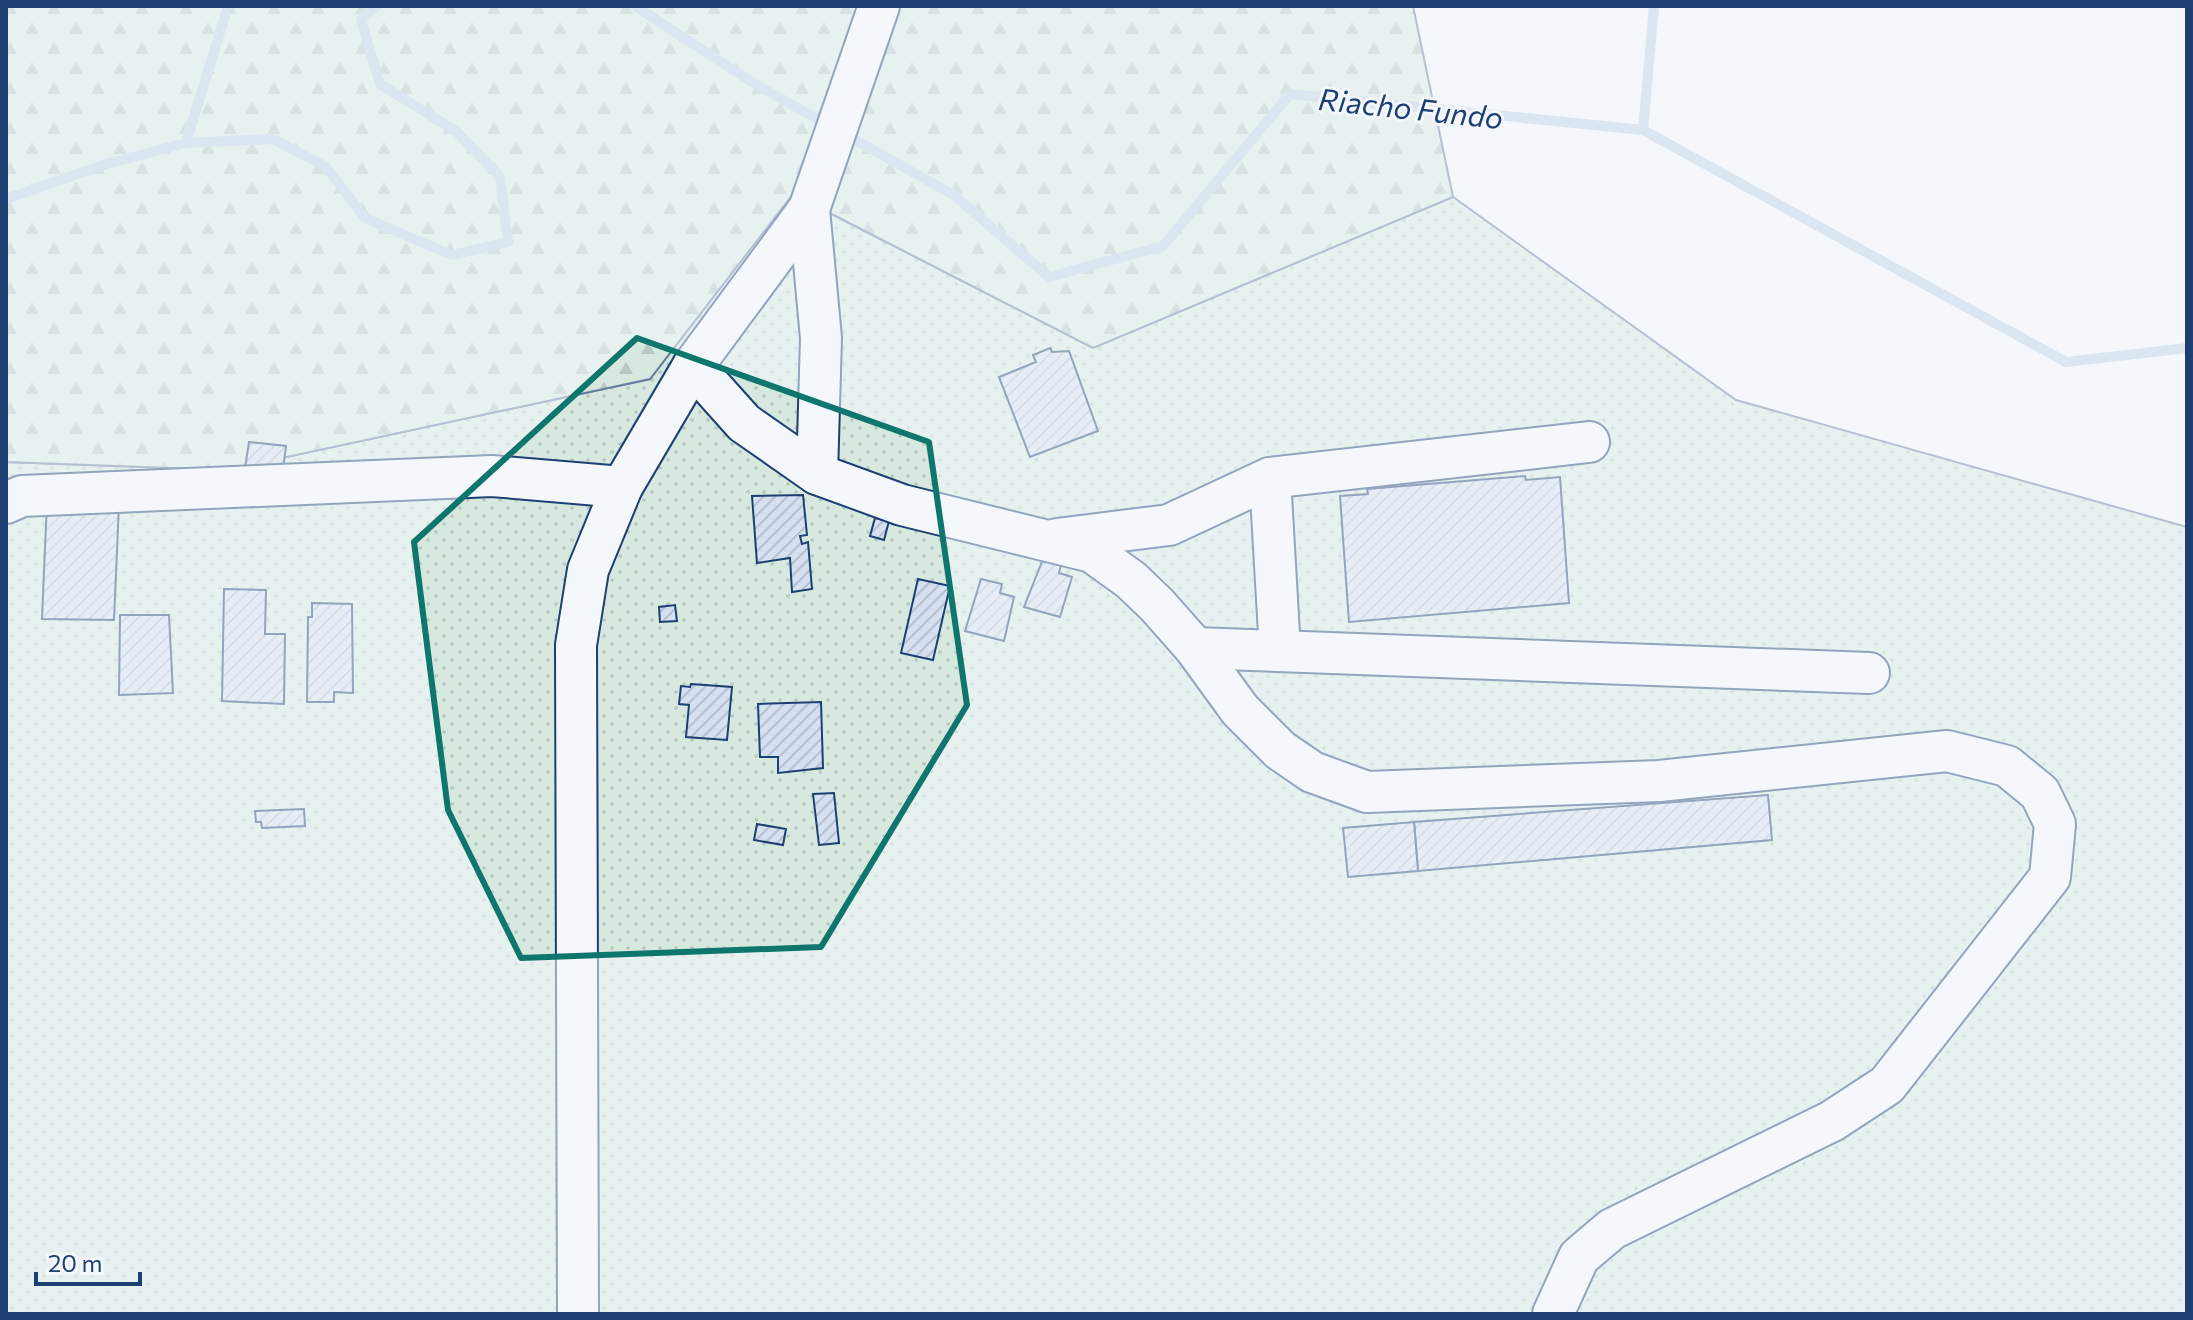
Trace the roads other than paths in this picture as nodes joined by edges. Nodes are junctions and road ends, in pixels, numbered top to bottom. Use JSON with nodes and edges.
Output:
{"nodes":[{"id":1,"x":879,"y":6,"type":"edge"},
{"id":2,"x":814,"y":190,"type":"junction"},
{"id":3,"x":693,"y":366,"type":"junction"},
{"id":4,"x":1589,"y":442,"type":"dead end"},
{"id":5,"x":817,"y":474,"type":"junction"},
{"id":6,"x":1270,"y":478,"type":"junction"},
{"id":7,"x":622,"y":487,"type":"junction"},
{"id":8,"x":6,"y":503,"type":"edge"},
{"id":9,"x":1049,"y":540,"type":"junction"},
{"id":10,"x":1195,"y":648,"type":"junction"},
{"id":11,"x":1280,"y":651,"type":"junction"},
{"id":12,"x":1869,"y":673,"type":"dead end"},
{"id":13,"x":578,"y":1314,"type":"edge"},
{"id":14,"x":1553,"y":1314,"type":"edge"}],
"edges":[{"from":1,"to":2,"type":"street"},
{"from":2,"to":3,"type":"street"},
{"from":2,"to":5,"type":"street"},
{"from":3,"to":5,"type":"street"},
{"from":3,"to":7,"type":"street"},
{"from":4,"to":6,"type":"street"},
{"from":5,"to":9,"type":"street"},
{"from":6,"to":9,"type":"street"},
{"from":6,"to":11,"type":"street"},
{"from":7,"to":8,"type":"street"},
{"from":7,"to":13,"type":"street"},
{"from":9,"to":10,"type":"street"},
{"from":10,"to":11,"type":"street"},
{"from":10,"to":14,"type":"street"},
{"from":11,"to":12,"type":"street"}]}
